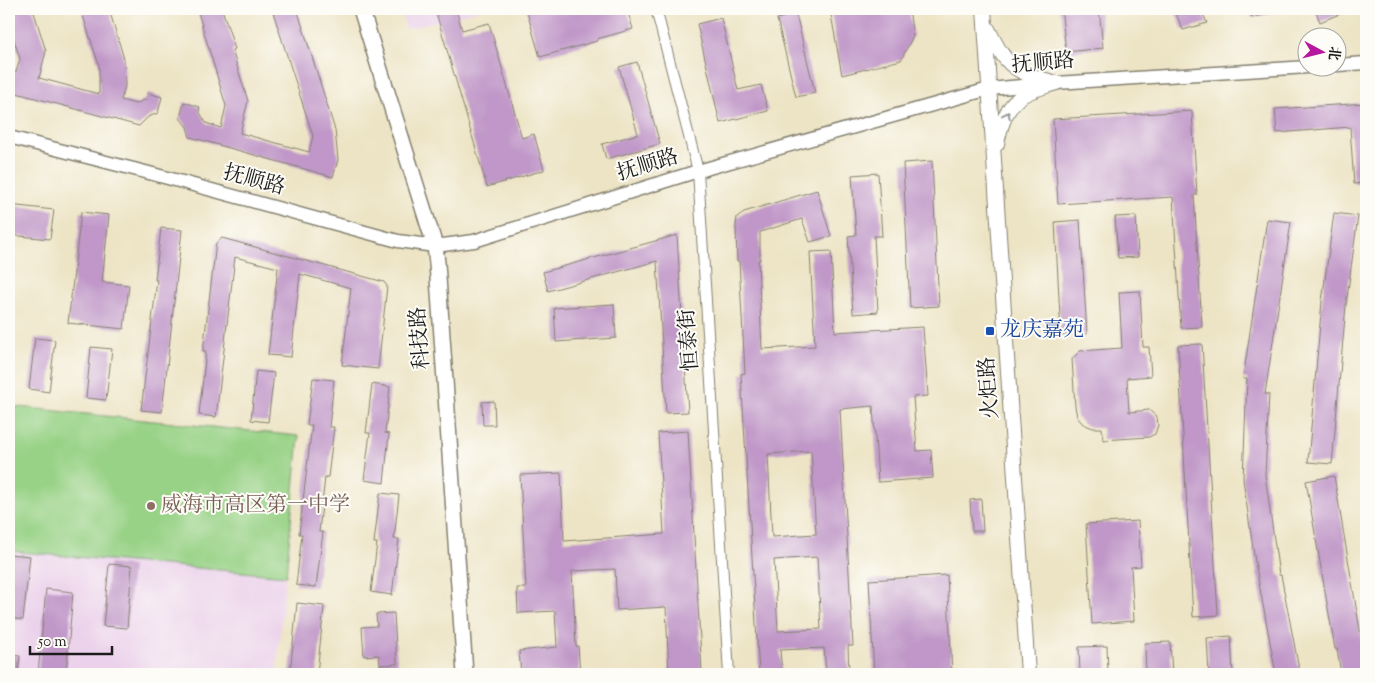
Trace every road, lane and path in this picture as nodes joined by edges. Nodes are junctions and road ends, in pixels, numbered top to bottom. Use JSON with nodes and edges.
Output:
{"nodes":[{"id":1,"x":361,"y":9,"type":"edge"},
{"id":2,"x":656,"y":9,"type":"edge"},
{"id":3,"x":984,"y":15,"type":"edge"},
{"id":4,"x":1366,"y":63,"type":"edge"},
{"id":5,"x":1348,"y":64,"type":"edge"},
{"id":6,"x":1298,"y":68,"type":"edge"},
{"id":7,"x":1056,"y":82,"type":"junction"},
{"id":8,"x":989,"y":89,"type":"junction"},
{"id":9,"x":9,"y":137,"type":"edge"},
{"id":10,"x":994,"y":162,"type":"junction"},
{"id":11,"x":698,"y":171,"type":"junction"},
{"id":12,"x":435,"y":246,"type":"junction"},
{"id":13,"x":465,"y":674,"type":"edge"},
{"id":14,"x":729,"y":674,"type":"edge"},
{"id":15,"x":1028,"y":674,"type":"edge"}],
"edges":[{"from":1,"to":12,"type":"main road","name":"科技路"},
{"from":2,"to":11,"type":"street","name":"恒泰街"},
{"from":3,"to":7,"type":"main road"},
{"from":3,"to":8,"type":"main road","name":"火炬路"},
{"from":4,"to":5,"type":"street"},
{"from":6,"to":7,"type":"street","name":"抚顺路"},
{"from":7,"to":8,"type":"street","name":"抚顺路"},
{"from":10,"to":7,"type":"main road","one_way":true},
{"from":8,"to":10,"type":"main road","name":"火炬路"},
{"from":8,"to":11,"type":"street","name":"抚顺路"},
{"from":9,"to":12,"type":"street","name":"抚顺路"},
{"from":10,"to":15,"type":"main road","name":"火炬路"},
{"from":11,"to":12,"type":"street","name":"抚顺路"},
{"from":11,"to":14,"type":"street","name":"恒泰街"},
{"from":12,"to":13,"type":"main road","name":"科技路"}]}
